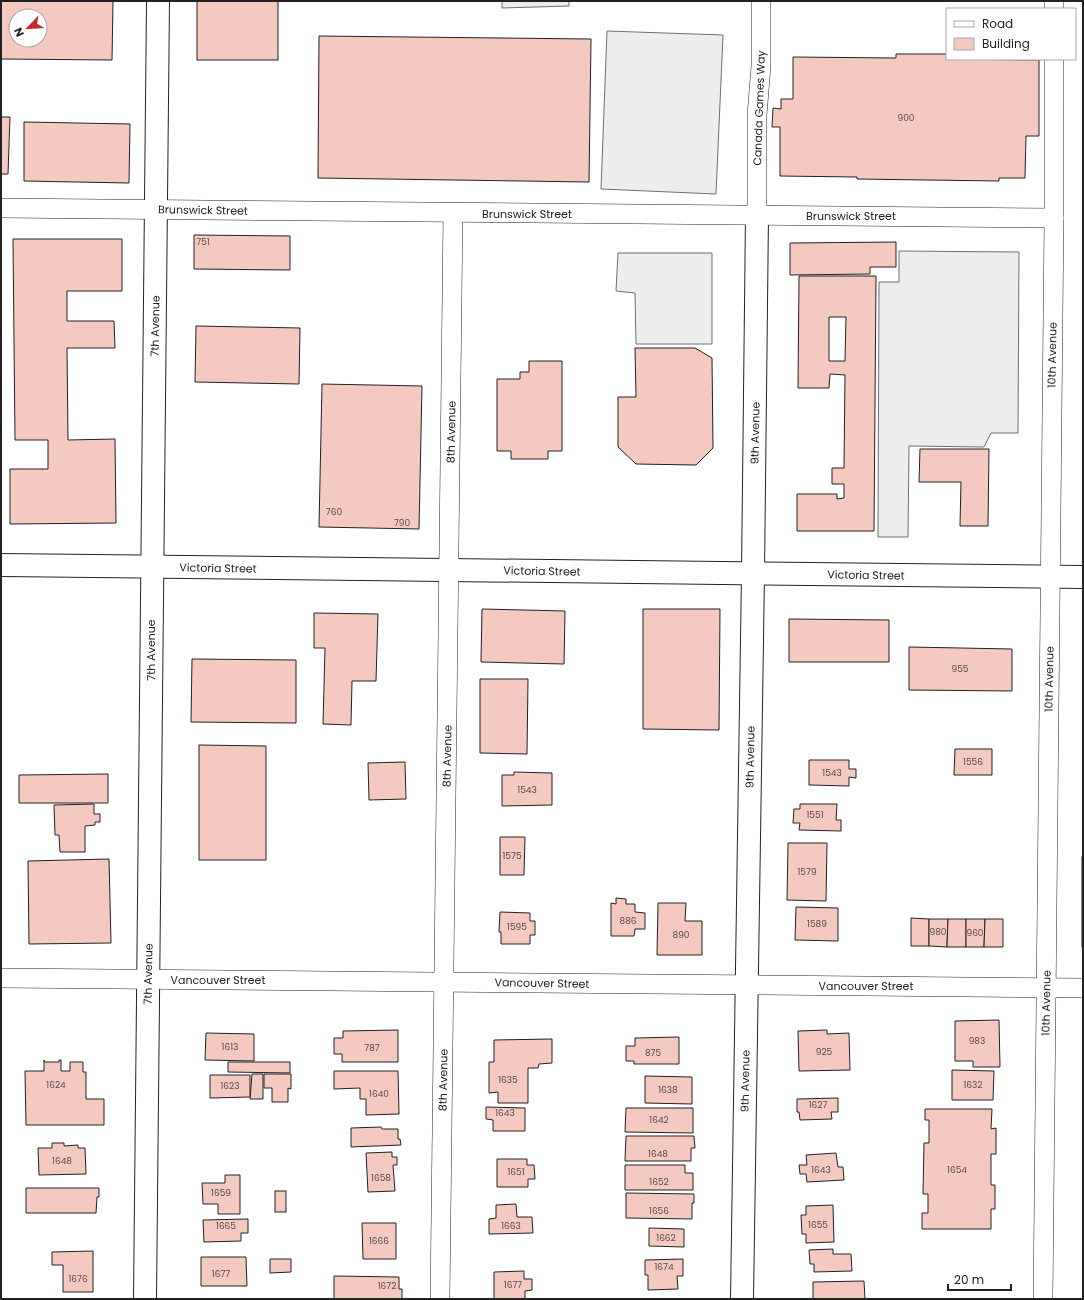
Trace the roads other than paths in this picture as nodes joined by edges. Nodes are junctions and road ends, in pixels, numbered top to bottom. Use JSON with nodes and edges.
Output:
{"nodes":[{"id":1,"x":158,"y":1,"type":"edge"},
{"id":2,"x":761,"y":1,"type":"edge"},
{"id":3,"x":1054,"y":60,"type":"edge"},
{"id":4,"x":1,"y":208,"type":"edge"},
{"id":5,"x":157,"y":209,"type":"junction"},
{"id":6,"x":453,"y":213,"type":"junction"},
{"id":7,"x":757,"y":215,"type":"junction"},
{"id":8,"x":1054,"y":218,"type":"junction"},
{"id":9,"x":1,"y":565,"type":"edge"},
{"id":10,"x":152,"y":567,"type":"junction"},
{"id":11,"x":449,"y":570,"type":"junction"},
{"id":12,"x":753,"y":573,"type":"junction"},
{"id":13,"x":1050,"y":577,"type":"junction"},
{"id":14,"x":1083,"y":577,"type":"edge"},
{"id":15,"x":1,"y":978,"type":"edge"},
{"id":16,"x":148,"y":980,"type":"junction"},
{"id":17,"x":444,"y":982,"type":"junction"},
{"id":18,"x":747,"y":985,"type":"junction"},
{"id":19,"x":1046,"y":987,"type":"junction"},
{"id":20,"x":1083,"y":988,"type":"edge"},
{"id":21,"x":145,"y":1299,"type":"edge"},
{"id":22,"x":440,"y":1299,"type":"edge"},
{"id":23,"x":742,"y":1299,"type":"edge"},
{"id":24,"x":1043,"y":1299,"type":"edge"}],
"edges":[{"from":1,"to":5,"type":"main road","name":"7th Avenue"},
{"from":2,"to":7,"type":"street","name":"Canada Games Way"},
{"from":3,"to":8,"type":"street","name":"10th Avenue"},
{"from":4,"to":5,"type":"street","name":"Brunswick Street"},
{"from":5,"to":6,"type":"street","name":"Brunswick Street"},
{"from":5,"to":10,"type":"main road","name":"7th Avenue"},
{"from":6,"to":7,"type":"street","name":"Brunswick Street"},
{"from":6,"to":11,"type":"street","name":"8th Avenue"},
{"from":7,"to":8,"type":"street","name":"Brunswick Street"},
{"from":7,"to":12,"type":"main road","name":"9th Avenue"},
{"from":8,"to":13,"type":"street","name":"10th Avenue"},
{"from":9,"to":10,"type":"main road","name":"Victoria Street"},
{"from":10,"to":11,"type":"main road","name":"Victoria Street"},
{"from":10,"to":16,"type":"main road","name":"7th Avenue"},
{"from":11,"to":12,"type":"main road","name":"Victoria Street"},
{"from":11,"to":17,"type":"street","name":"8th Avenue"},
{"from":12,"to":13,"type":"main road","name":"Victoria Street"},
{"from":12,"to":18,"type":"main road","name":"9th Avenue"},
{"from":13,"to":14,"type":"main road","name":"Victoria Street"},
{"from":13,"to":19,"type":"street","name":"10th Avenue"},
{"from":15,"to":16,"type":"street","name":"Vancouver Street"},
{"from":16,"to":17,"type":"street","name":"Vancouver Street"},
{"from":16,"to":21,"type":"main road","name":"7th Avenue"},
{"from":17,"to":18,"type":"street","name":"Vancouver Street"},
{"from":17,"to":22,"type":"street","name":"8th Avenue"},
{"from":18,"to":19,"type":"street","name":"Vancouver Street"},
{"from":18,"to":23,"type":"main road","name":"9th Avenue"},
{"from":19,"to":20,"type":"street","name":"Vancouver Street"},
{"from":19,"to":24,"type":"street","name":"10th Avenue"}]}
